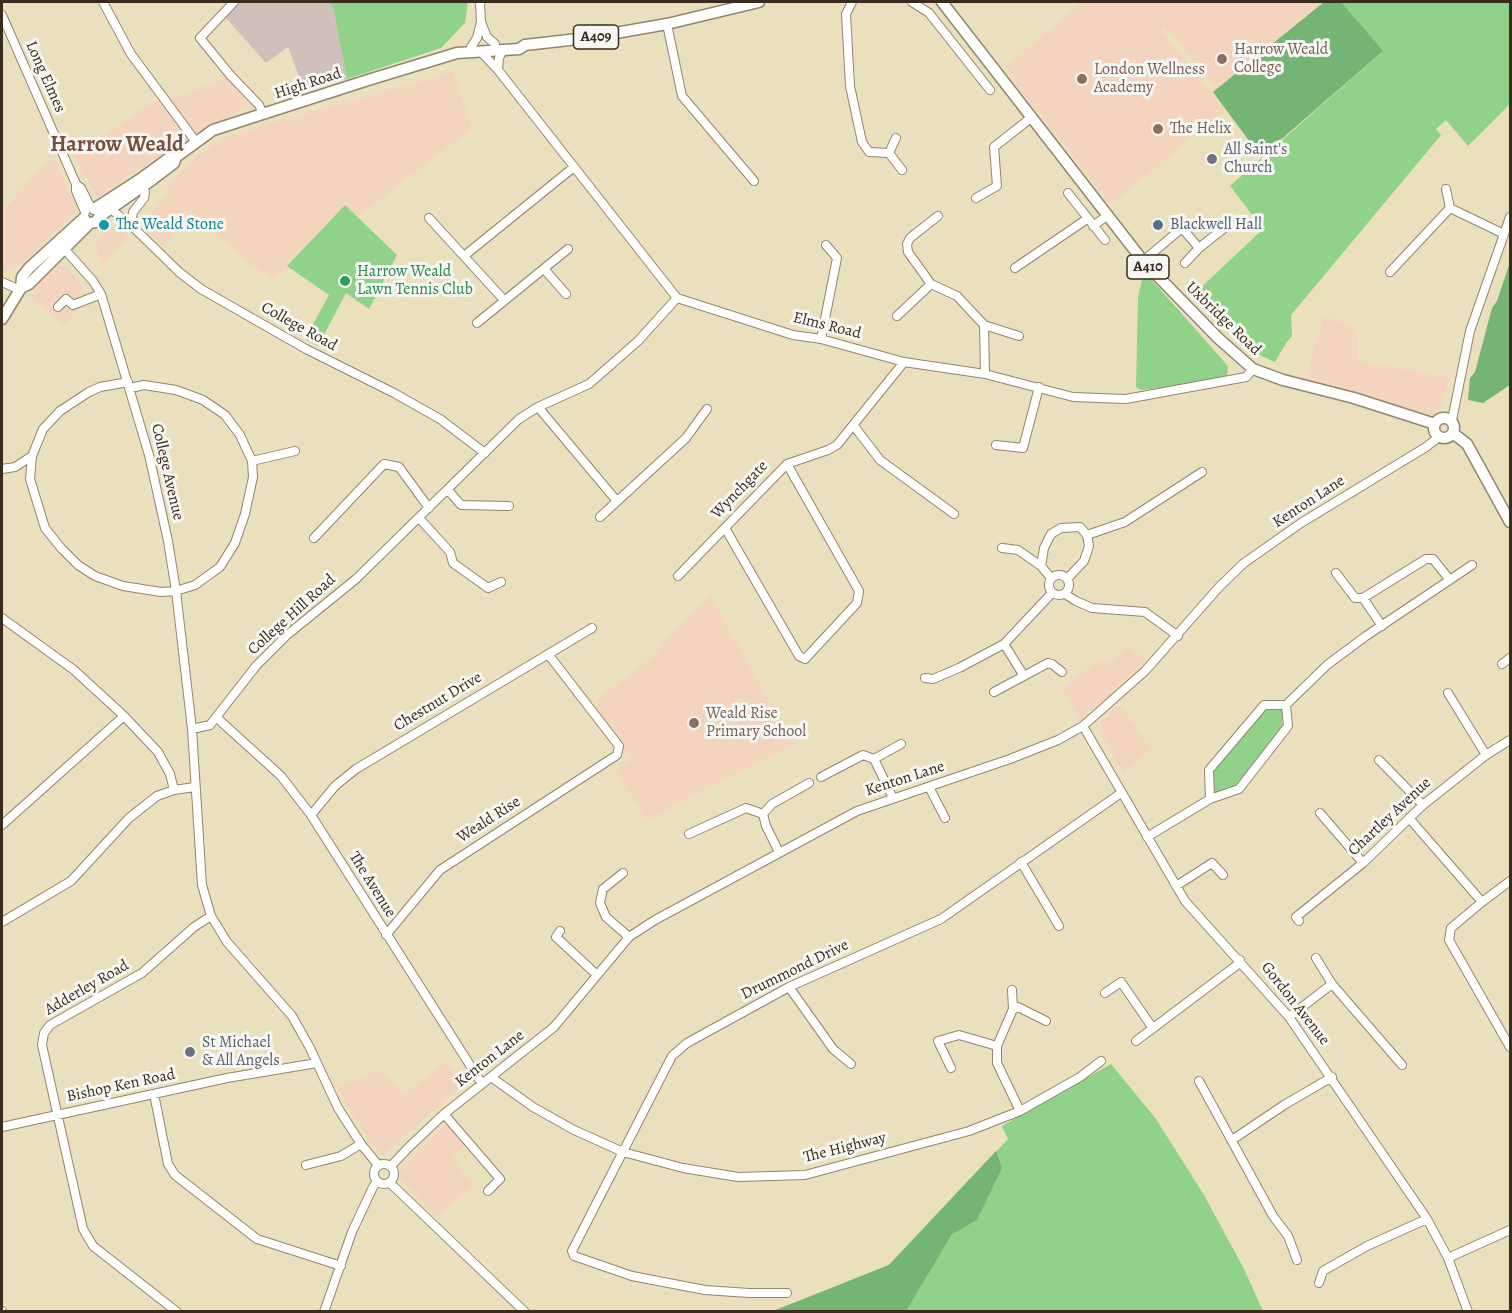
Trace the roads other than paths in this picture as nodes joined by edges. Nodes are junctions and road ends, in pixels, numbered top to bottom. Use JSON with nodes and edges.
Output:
{"nodes":[{"id":1,"x":103,"y":2,"type":"edge"},
{"id":2,"x":234,"y":2,"type":"edge"},
{"id":3,"x":480,"y":2,"type":"edge"},
{"id":4,"x":759,"y":2,"type":"edge"},
{"id":5,"x":852,"y":2,"type":"edge"},
{"id":6,"x":912,"y":2,"type":"edge"},
{"id":7,"x":942,"y":2,"type":"edge"},
{"id":8,"x":2,"y":15,"type":"edge"},
{"id":9,"x":481,"y":22,"type":"junction"},
{"id":10,"x":667,"y":24,"type":"junction"},
{"id":11,"x":471,"y":47,"type":"junction"},
{"id":12,"x":499,"y":47,"type":"junction"},
{"id":13,"x":482,"y":52,"type":"junction"},
{"id":14,"x":457,"y":53,"type":"junction"},
{"id":15,"x":498,"y":70,"type":"junction"},
{"id":16,"x":998,"y":73,"type":"junction"},
{"id":17,"x":263,"y":114,"type":"junction"},
{"id":18,"x":1032,"y":117,"type":"junction"},
{"id":19,"x":896,"y":138,"type":"dead end"},
{"id":20,"x":196,"y":142,"type":"junction"},
{"id":21,"x":889,"y":153,"type":"junction"},
{"id":22,"x":574,"y":167,"type":"junction"},
{"id":23,"x":902,"y":170,"type":"dead end"},
{"id":24,"x":754,"y":181,"type":"dead end"},
{"id":25,"x":141,"y":183,"type":"junction"},
{"id":26,"x":1446,"y":189,"type":"dead end"},
{"id":27,"x":1068,"y":193,"type":"dead end"},
{"id":28,"x":976,"y":198,"type":"dead end"},
{"id":29,"x":1450,"y":208,"type":"junction"},
{"id":30,"x":111,"y":209,"type":"junction"},
{"id":31,"x":90,"y":214,"type":"junction"},
{"id":32,"x":1108,"y":215,"type":"junction"},
{"id":33,"x":938,"y":216,"type":"dead end"},
{"id":34,"x":1510,"y":217,"type":"edge"},
{"id":35,"x":429,"y":218,"type":"dead end"},
{"id":36,"x":1090,"y":223,"type":"junction"},
{"id":37,"x":1228,"y":225,"type":"dead end"},
{"id":38,"x":135,"y":229,"type":"junction"},
{"id":39,"x":1504,"y":234,"type":"junction"},
{"id":40,"x":1105,"y":240,"type":"dead end"},
{"id":41,"x":61,"y":245,"type":"junction"},
{"id":42,"x":826,"y":245,"type":"dead end"},
{"id":43,"x":1199,"y":248,"type":"junction"},
{"id":44,"x":568,"y":249,"type":"dead end"},
{"id":45,"x":464,"y":256,"type":"junction"},
{"id":46,"x":1143,"y":261,"type":"junction"},
{"id":47,"x":1185,"y":263,"type":"dead end"},
{"id":48,"x":1015,"y":268,"type":"dead end"},
{"id":49,"x":545,"y":270,"type":"junction"},
{"id":50,"x":1390,"y":272,"type":"dead end"},
{"id":51,"x":2,"y":282,"type":"edge"},
{"id":52,"x":931,"y":284,"type":"junction"},
{"id":53,"x":20,"y":289,"type":"junction"},
{"id":54,"x":101,"y":294,"type":"junction"},
{"id":55,"x":566,"y":294,"type":"dead end"},
{"id":56,"x":677,"y":298,"type":"junction"},
{"id":57,"x":504,"y":300,"type":"junction"},
{"id":58,"x":58,"y":307,"type":"dead end"},
{"id":59,"x":897,"y":316,"type":"dead end"},
{"id":60,"x":2,"y":319,"type":"edge"},
{"id":61,"x":477,"y":323,"type":"dead end"},
{"id":62,"x":984,"y":325,"type":"junction"},
{"id":63,"x":1019,"y":336,"type":"dead end"},
{"id":64,"x":821,"y":339,"type":"junction"},
{"id":65,"x":904,"y":362,"type":"junction"},
{"id":66,"x":1253,"y":369,"type":"junction"},
{"id":67,"x":985,"y":374,"type":"junction"},
{"id":68,"x":129,"y":385,"type":"junction"},
{"id":69,"x":1039,"y":387,"type":"junction"},
{"id":70,"x":538,"y":406,"type":"junction"},
{"id":71,"x":707,"y":409,"type":"dead end"},
{"id":72,"x":1452,"y":420,"type":"junction"},
{"id":73,"x":1435,"y":423,"type":"junction"},
{"id":74,"x":854,"y":426,"type":"junction"},
{"id":75,"x":1454,"y":434,"type":"junction"},
{"id":76,"x":1439,"y":437,"type":"junction"},
{"id":77,"x":996,"y":445,"type":"dead end"},
{"id":78,"x":295,"y":451,"type":"dead end"},
{"id":79,"x":485,"y":453,"type":"junction"},
{"id":80,"x":32,"y":456,"type":"junction"},
{"id":81,"x":252,"y":461,"type":"junction"},
{"id":82,"x":787,"y":464,"type":"junction"},
{"id":83,"x":15,"y":467,"type":"junction"},
{"id":84,"x":2,"y":469,"type":"edge"},
{"id":85,"x":1202,"y":472,"type":"dead end"},
{"id":86,"x":30,"y":479,"type":"junction"},
{"id":87,"x":448,"y":490,"type":"junction"},
{"id":88,"x":616,"y":500,"type":"junction"},
{"id":89,"x":509,"y":506,"type":"dead end"},
{"id":90,"x":429,"y":508,"type":"junction"},
{"id":91,"x":954,"y":514,"type":"dead end"},
{"id":92,"x":600,"y":517,"type":"dead end"},
{"id":93,"x":419,"y":518,"type":"junction"},
{"id":94,"x":1510,"y":522,"type":"edge"},
{"id":95,"x":725,"y":528,"type":"junction"},
{"id":96,"x":1087,"y":535,"type":"junction"},
{"id":97,"x":314,"y":538,"type":"dead end"},
{"id":98,"x":1002,"y":548,"type":"dead end"},
{"id":99,"x":1472,"y":565,"type":"dead end"},
{"id":100,"x":1041,"y":566,"type":"junction"},
{"id":101,"x":1336,"y":573,"type":"dead end"},
{"id":102,"x":678,"y":576,"type":"dead end"},
{"id":103,"x":1051,"y":578,"type":"junction"},
{"id":104,"x":1067,"y":579,"type":"junction"},
{"id":105,"x":1450,"y":580,"type":"junction"},
{"id":106,"x":501,"y":582,"type":"dead end"},
{"id":107,"x":176,"y":591,"type":"junction"},
{"id":108,"x":1052,"y":593,"type":"junction"},
{"id":109,"x":1065,"y":594,"type":"junction"},
{"id":110,"x":1363,"y":598,"type":"junction"},
{"id":111,"x":2,"y":618,"type":"edge"},
{"id":112,"x":1382,"y":626,"type":"junction"},
{"id":113,"x":591,"y":628,"type":"dead end"},
{"id":114,"x":1178,"y":636,"type":"junction"},
{"id":115,"x":1004,"y":644,"type":"junction"},
{"id":116,"x":548,"y":654,"type":"junction"},
{"id":117,"x":1510,"y":658,"type":"edge"},
{"id":118,"x":1503,"y":664,"type":"dead end"},
{"id":119,"x":1062,"y":672,"type":"dead end"},
{"id":120,"x":1024,"y":676,"type":"junction"},
{"id":121,"x":925,"y":678,"type":"dead end"},
{"id":122,"x":994,"y":692,"type":"dead end"},
{"id":123,"x":1448,"y":693,"type":"dead end"},
{"id":124,"x":1286,"y":705,"type":"junction"},
{"id":125,"x":124,"y":716,"type":"junction"},
{"id":126,"x":217,"y":718,"type":"junction"},
{"id":127,"x":1083,"y":726,"type":"junction"},
{"id":128,"x":192,"y":729,"type":"junction"},
{"id":129,"x":1510,"y":740,"type":"edge"},
{"id":130,"x":901,"y":744,"type":"dead end"},
{"id":131,"x":1486,"y":755,"type":"junction"},
{"id":132,"x":874,"y":759,"type":"junction"},
{"id":133,"x":1379,"y":760,"type":"dead end"},
{"id":134,"x":821,"y":777,"type":"dead end"},
{"id":135,"x":810,"y":783,"type":"dead end"},
{"id":136,"x":195,"y":787,"type":"junction"},
{"id":137,"x":929,"y":787,"type":"junction"},
{"id":138,"x":174,"y":790,"type":"junction"},
{"id":139,"x":1121,"y":793,"type":"junction"},
{"id":140,"x":893,"y":798,"type":"junction"},
{"id":141,"x":1210,"y":799,"type":"junction"},
{"id":142,"x":1423,"y":805,"type":"junction"},
{"id":143,"x":763,"y":813,"type":"junction"},
{"id":144,"x":1320,"y":813,"type":"dead end"},
{"id":145,"x":311,"y":815,"type":"junction"},
{"id":146,"x":945,"y":818,"type":"dead end"},
{"id":147,"x":1409,"y":818,"type":"junction"},
{"id":148,"x":2,"y":825,"type":"edge"},
{"id":149,"x":689,"y":834,"type":"dead end"},
{"id":150,"x":1147,"y":837,"type":"junction"},
{"id":151,"x":779,"y":852,"type":"junction"},
{"id":152,"x":1021,"y":862,"type":"junction"},
{"id":153,"x":1363,"y":863,"type":"junction"},
{"id":154,"x":623,"y":873,"type":"dead end"},
{"id":155,"x":1223,"y":875,"type":"dead end"},
{"id":156,"x":1510,"y":881,"type":"edge"},
{"id":157,"x":1176,"y":886,"type":"junction"},
{"id":158,"x":1482,"y":902,"type":"junction"},
{"id":159,"x":211,"y":916,"type":"junction"},
{"id":160,"x":1299,"y":921,"type":"dead end"},
{"id":161,"x":2,"y":922,"type":"edge"},
{"id":162,"x":1059,"y":926,"type":"dead end"},
{"id":163,"x":560,"y":931,"type":"dead end"},
{"id":164,"x":386,"y":935,"type":"junction"},
{"id":165,"x":629,"y":937,"type":"junction"},
{"id":166,"x":1316,"y":958,"type":"dead end"},
{"id":167,"x":1240,"y":960,"type":"junction"},
{"id":168,"x":597,"y":975,"type":"junction"},
{"id":169,"x":1332,"y":984,"type":"junction"},
{"id":170,"x":789,"y":987,"type":"junction"},
{"id":171,"x":1012,"y":990,"type":"dead end"},
{"id":172,"x":1105,"y":993,"type":"dead end"},
{"id":173,"x":1013,"y":1009,"type":"junction"},
{"id":174,"x":1289,"y":1017,"type":"junction"},
{"id":175,"x":1046,"y":1021,"type":"dead end"},
{"id":176,"x":1152,"y":1027,"type":"junction"},
{"id":177,"x":1136,"y":1041,"type":"dead end"},
{"id":178,"x":997,"y":1046,"type":"junction"},
{"id":179,"x":1510,"y":1047,"type":"edge"},
{"id":180,"x":1101,"y":1062,"type":"dead end"},
{"id":181,"x":317,"y":1063,"type":"junction"},
{"id":182,"x":851,"y":1064,"type":"dead end"},
{"id":183,"x":1402,"y":1065,"type":"dead end"},
{"id":184,"x":951,"y":1068,"type":"dead end"},
{"id":185,"x":491,"y":1077,"type":"junction"},
{"id":186,"x":1332,"y":1077,"type":"junction"},
{"id":187,"x":1198,"y":1081,"type":"dead end"},
{"id":188,"x":482,"y":1084,"type":"junction"},
{"id":189,"x":154,"y":1094,"type":"junction"},
{"id":190,"x":1020,"y":1111,"type":"junction"},
{"id":191,"x":444,"y":1114,"type":"junction"},
{"id":192,"x":56,"y":1115,"type":"junction"},
{"id":193,"x":2,"y":1127,"type":"edge"},
{"id":194,"x":1232,"y":1140,"type":"junction"},
{"id":195,"x":361,"y":1144,"type":"junction"},
{"id":196,"x":623,"y":1152,"type":"junction"},
{"id":197,"x":306,"y":1165,"type":"dead end"},
{"id":198,"x":378,"y":1166,"type":"junction"},
{"id":199,"x":391,"y":1166,"type":"junction"},
{"id":200,"x":377,"y":1182,"type":"junction"},
{"id":201,"x":390,"y":1183,"type":"junction"},
{"id":202,"x":488,"y":1191,"type":"dead end"},
{"id":203,"x":1427,"y":1219,"type":"junction"},
{"id":204,"x":1510,"y":1230,"type":"edge"},
{"id":205,"x":1448,"y":1258,"type":"junction"},
{"id":206,"x":1297,"y":1260,"type":"dead end"},
{"id":207,"x":341,"y":1266,"type":"junction"},
{"id":208,"x":1319,"y":1283,"type":"dead end"},
{"id":209,"x":787,"y":1293,"type":"dead end"},
{"id":210,"x":177,"y":1311,"type":"edge"},
{"id":211,"x":324,"y":1311,"type":"edge"},
{"id":212,"x":525,"y":1311,"type":"edge"},
{"id":213,"x":1467,"y":1311,"type":"edge"}],
"edges":[{"from":1,"to":20,"type":"street"},
{"from":2,"to":17,"type":"street"},
{"from":3,"to":9,"type":"street"},
{"from":4,"to":10,"type":"main road","name":"High Road","number":"A409"},
{"from":5,"to":21,"type":"street"},
{"from":6,"to":16,"type":"street"},
{"from":7,"to":16,"type":"main road","name":"Uxbridge Road","number":"A410"},
{"from":8,"to":31,"type":"street","name":"Long Elmes"},
{"from":9,"to":11,"type":"street"},
{"from":9,"to":12,"type":"street"},
{"from":10,"to":12,"type":"main road","name":"High Road","number":"A409"},
{"from":10,"to":24,"type":"street"},
{"from":11,"to":12,"type":"main road","name":"High Road","number":"A409"},
{"from":11,"to":14,"type":"main road","name":"High Road","number":"A409"},
{"from":12,"to":13,"type":"main road","name":"High Road","number":"A409"},
{"from":12,"to":15,"type":"street"},
{"from":13,"to":14,"type":"main road","name":"High Road","number":"A409"},
{"from":13,"to":15,"type":"street"},
{"from":14,"to":17,"type":"main road","name":"High Road","number":"A409"},
{"from":15,"to":22,"type":"street"},
{"from":16,"to":18,"type":"main road","name":"Uxbridge Road","number":"A410"},
{"from":17,"to":20,"type":"main road","name":"High Road","number":"A409"},
{"from":18,"to":28,"type":"street"},
{"from":18,"to":32,"type":"main road","name":"Uxbridge Road","number":"A410"},
{"from":19,"to":21,"type":"street"},
{"from":20,"to":25,"type":"main road","name":"High Road","number":"A409"},
{"from":21,"to":23,"type":"street"},
{"from":22,"to":45,"type":"street"},
{"from":22,"to":56,"type":"street"},
{"from":25,"to":30,"type":"main road","name":"High Road","number":"A409"},
{"from":25,"to":31,"type":"main road","name":"High Road","number":"A409"},
{"from":25,"to":38,"type":"street"},
{"from":26,"to":29,"type":"street"},
{"from":27,"to":36,"type":"street"},
{"from":29,"to":39,"type":"street"},
{"from":29,"to":50,"type":"street"},
{"from":30,"to":31,"type":"main road","name":"High Road","number":"A409"},
{"from":30,"to":38,"type":"street","name":"College Road"},
{"from":31,"to":41,"type":"main road","name":"High Road","number":"A409"},
{"from":32,"to":36,"type":"street"},
{"from":32,"to":46,"type":"main road","name":"Uxbridge Road","number":"A410"},
{"from":33,"to":52,"type":"street"},
{"from":34,"to":39,"type":"street"},
{"from":35,"to":45,"type":"street"},
{"from":36,"to":40,"type":"street"},
{"from":36,"to":48,"type":"street"},
{"from":37,"to":43,"type":"street"},
{"from":38,"to":79,"type":"street","name":"College Road"},
{"from":39,"to":72,"type":"street"},
{"from":41,"to":53,"type":"main road","name":"High Road","number":"A409"},
{"from":41,"to":54,"type":"street","name":"College Avenue"},
{"from":42,"to":64,"type":"street"},
{"from":43,"to":46,"type":"street"},
{"from":43,"to":47,"type":"street"},
{"from":44,"to":49,"type":"street"},
{"from":45,"to":57,"type":"street"},
{"from":46,"to":66,"type":"main road","name":"Uxbridge Road","number":"A410"},
{"from":49,"to":55,"type":"street"},
{"from":49,"to":57,"type":"street"},
{"from":51,"to":53,"type":"street"},
{"from":52,"to":59,"type":"street"},
{"from":52,"to":62,"type":"street"},
{"from":53,"to":60,"type":"main road","name":"High Road","number":"A409"},
{"from":54,"to":58,"type":"street"},
{"from":54,"to":68,"type":"street","name":"College Avenue"},
{"from":56,"to":64,"type":"street","name":"Elms Road"},
{"from":56,"to":70,"type":"street","name":"College Hill Road"},
{"from":57,"to":61,"type":"street"},
{"from":62,"to":63,"type":"street"},
{"from":62,"to":67,"type":"street"},
{"from":64,"to":65,"type":"street","name":"Elms Road"},
{"from":65,"to":67,"type":"street","name":"Elms Road"},
{"from":65,"to":74,"type":"street","name":"Wynchgate"},
{"from":66,"to":69,"type":"street","name":"Elms Road"},
{"from":66,"to":73,"type":"main road","name":"Uxbridge Road","number":"A410"},
{"from":67,"to":69,"type":"street","name":"Elms Road"},
{"from":68,"to":80,"type":"street"},
{"from":68,"to":81,"type":"street"},
{"from":68,"to":107,"type":"street","name":"College Avenue"},
{"from":69,"to":77,"type":"street"},
{"from":70,"to":79,"type":"street","name":"College Hill Road"},
{"from":70,"to":88,"type":"street"},
{"from":71,"to":88,"type":"street"},
{"from":72,"to":73,"type":"main road"},
{"from":72,"to":75,"type":"main road"},
{"from":73,"to":76,"type":"main road"},
{"from":74,"to":82,"type":"street","name":"Wynchgate"},
{"from":74,"to":91,"type":"street"},
{"from":75,"to":76,"type":"main road"},
{"from":75,"to":94,"type":"main road"},
{"from":76,"to":114,"type":"street","name":"Kenton Lane"},
{"from":78,"to":81,"type":"street"},
{"from":79,"to":87,"type":"street","name":"College Hill Road"},
{"from":80,"to":83,"type":"street"},
{"from":80,"to":86,"type":"street"},
{"from":81,"to":107,"type":"street"},
{"from":82,"to":95,"type":"street","name":"Wynchgate"},
{"from":82,"to":95,"type":"street"},
{"from":83,"to":84,"type":"street"},
{"from":83,"to":86,"type":"street"},
{"from":85,"to":96,"type":"street"},
{"from":86,"to":107,"type":"street"},
{"from":87,"to":89,"type":"street"},
{"from":87,"to":90,"type":"street","name":"College Hill Road"},
{"from":88,"to":92,"type":"street"},
{"from":90,"to":93,"type":"street","name":"College Hill Road"},
{"from":90,"to":97,"type":"street"},
{"from":93,"to":106,"type":"street"},
{"from":93,"to":126,"type":"street","name":"College Hill Road"},
{"from":95,"to":102,"type":"street","name":"Wynchgate"},
{"from":96,"to":100,"type":"street"},
{"from":96,"to":104,"type":"street"},
{"from":98,"to":100,"type":"street"},
{"from":99,"to":105,"type":"street"},
{"from":100,"to":103,"type":"street"},
{"from":101,"to":110,"type":"street"},
{"from":103,"to":104,"type":"street"},
{"from":103,"to":108,"type":"street"},
{"from":104,"to":109,"type":"street"},
{"from":105,"to":110,"type":"street"},
{"from":105,"to":112,"type":"street"},
{"from":107,"to":128,"type":"street","name":"College Avenue"},
{"from":108,"to":109,"type":"street"},
{"from":108,"to":115,"type":"street"},
{"from":109,"to":114,"type":"street"},
{"from":110,"to":112,"type":"street"},
{"from":111,"to":125,"type":"street"},
{"from":112,"to":124,"type":"street"},
{"from":113,"to":116,"type":"street","name":"Chestnut Drive"},
{"from":114,"to":127,"type":"street","name":"Kenton Lane"},
{"from":115,"to":120,"type":"street"},
{"from":115,"to":121,"type":"street"},
{"from":116,"to":145,"type":"street","name":"Chestnut Drive"},
{"from":116,"to":164,"type":"street","name":"Weald Rise"},
{"from":117,"to":118,"type":"street"},
{"from":119,"to":120,"type":"street"},
{"from":120,"to":122,"type":"street"},
{"from":123,"to":131,"type":"street"},
{"from":124,"to":141,"type":"street"},
{"from":124,"to":141,"type":"street"},
{"from":125,"to":138,"type":"street"},
{"from":125,"to":148,"type":"street"},
{"from":126,"to":128,"type":"street","name":"College Hill Road"},
{"from":126,"to":145,"type":"street","name":"The Avenue"},
{"from":127,"to":137,"type":"street","name":"Kenton Lane"},
{"from":127,"to":139,"type":"street","name":"Gordon Avenue"},
{"from":128,"to":136,"type":"street"},
{"from":129,"to":131,"type":"street","name":"Chartley Avenue"},
{"from":130,"to":132,"type":"street"},
{"from":131,"to":142,"type":"street","name":"Chartley Avenue"},
{"from":132,"to":134,"type":"street"},
{"from":132,"to":140,"type":"street"},
{"from":133,"to":142,"type":"street"},
{"from":135,"to":143,"type":"street"},
{"from":136,"to":138,"type":"street"},
{"from":136,"to":159,"type":"street"},
{"from":137,"to":140,"type":"street","name":"Kenton Lane"},
{"from":137,"to":146,"type":"street"},
{"from":138,"to":161,"type":"street"},
{"from":139,"to":150,"type":"street","name":"Gordon Avenue"},
{"from":139,"to":152,"type":"street","name":"Drummond Drive"},
{"from":140,"to":151,"type":"street","name":"Kenton Lane"},
{"from":141,"to":150,"type":"street"},
{"from":142,"to":147,"type":"street","name":"Chartley Avenue"},
{"from":143,"to":149,"type":"street"},
{"from":143,"to":151,"type":"street"},
{"from":144,"to":153,"type":"street"},
{"from":145,"to":164,"type":"street","name":"The Avenue"},
{"from":147,"to":153,"type":"street","name":"Chartley Avenue"},
{"from":147,"to":158,"type":"street"},
{"from":150,"to":157,"type":"street","name":"Gordon Avenue"},
{"from":151,"to":165,"type":"street","name":"Kenton Lane"},
{"from":152,"to":162,"type":"street"},
{"from":152,"to":170,"type":"street","name":"Drummond Drive"},
{"from":153,"to":160,"type":"street","name":"Chartley Avenue"},
{"from":154,"to":165,"type":"street"},
{"from":155,"to":157,"type":"street"},
{"from":156,"to":158,"type":"street"},
{"from":157,"to":167,"type":"street","name":"Gordon Avenue"},
{"from":158,"to":179,"type":"street"},
{"from":159,"to":181,"type":"street"},
{"from":159,"to":192,"type":"street","name":"Adderley Road"},
{"from":163,"to":168,"type":"street"},
{"from":164,"to":188,"type":"street","name":"The Avenue"},
{"from":165,"to":168,"type":"street","name":"Kenton Lane"},
{"from":166,"to":169,"type":"street"},
{"from":167,"to":174,"type":"street","name":"Gordon Avenue"},
{"from":167,"to":176,"type":"street"},
{"from":168,"to":185,"type":"street","name":"Kenton Lane"},
{"from":169,"to":174,"type":"street"},
{"from":169,"to":183,"type":"street"},
{"from":170,"to":182,"type":"street"},
{"from":170,"to":196,"type":"street","name":"Drummond Drive"},
{"from":171,"to":173,"type":"street"},
{"from":172,"to":176,"type":"street"},
{"from":173,"to":175,"type":"street"},
{"from":173,"to":178,"type":"street"},
{"from":174,"to":186,"type":"street","name":"Gordon Avenue"},
{"from":176,"to":177,"type":"street"},
{"from":178,"to":184,"type":"street"},
{"from":178,"to":190,"type":"street"},
{"from":180,"to":190,"type":"street","name":"The Highway"},
{"from":181,"to":189,"type":"street","name":"Bishop Ken Road"},
{"from":181,"to":195,"type":"street"},
{"from":185,"to":188,"type":"street","name":"Kenton Lane"},
{"from":185,"to":196,"type":"street","name":"The Highway"},
{"from":186,"to":194,"type":"street"},
{"from":186,"to":203,"type":"street","name":"Gordon Avenue"},
{"from":187,"to":194,"type":"street"},
{"from":188,"to":191,"type":"street","name":"Kenton Lane"},
{"from":189,"to":192,"type":"street","name":"Bishop Ken Road"},
{"from":189,"to":207,"type":"street"},
{"from":190,"to":196,"type":"street","name":"The Highway"},
{"from":191,"to":199,"type":"street","name":"Kenton Lane"},
{"from":191,"to":202,"type":"street"},
{"from":192,"to":193,"type":"street","name":"Bishop Ken Road"},
{"from":192,"to":210,"type":"street","name":"Adderley Road"},
{"from":194,"to":206,"type":"street"},
{"from":195,"to":197,"type":"street"},
{"from":195,"to":198,"type":"street"},
{"from":196,"to":209,"type":"street","name":"Drummond Drive"},
{"from":198,"to":199,"type":"street"},
{"from":198,"to":200,"type":"street"},
{"from":199,"to":201,"type":"street"},
{"from":200,"to":201,"type":"street"},
{"from":200,"to":207,"type":"street"},
{"from":201,"to":212,"type":"street"},
{"from":203,"to":205,"type":"street","name":"Gordon Avenue"},
{"from":203,"to":208,"type":"street"},
{"from":204,"to":205,"type":"street"},
{"from":205,"to":213,"type":"street","name":"Gordon Avenue"},
{"from":207,"to":211,"type":"street"}]}
